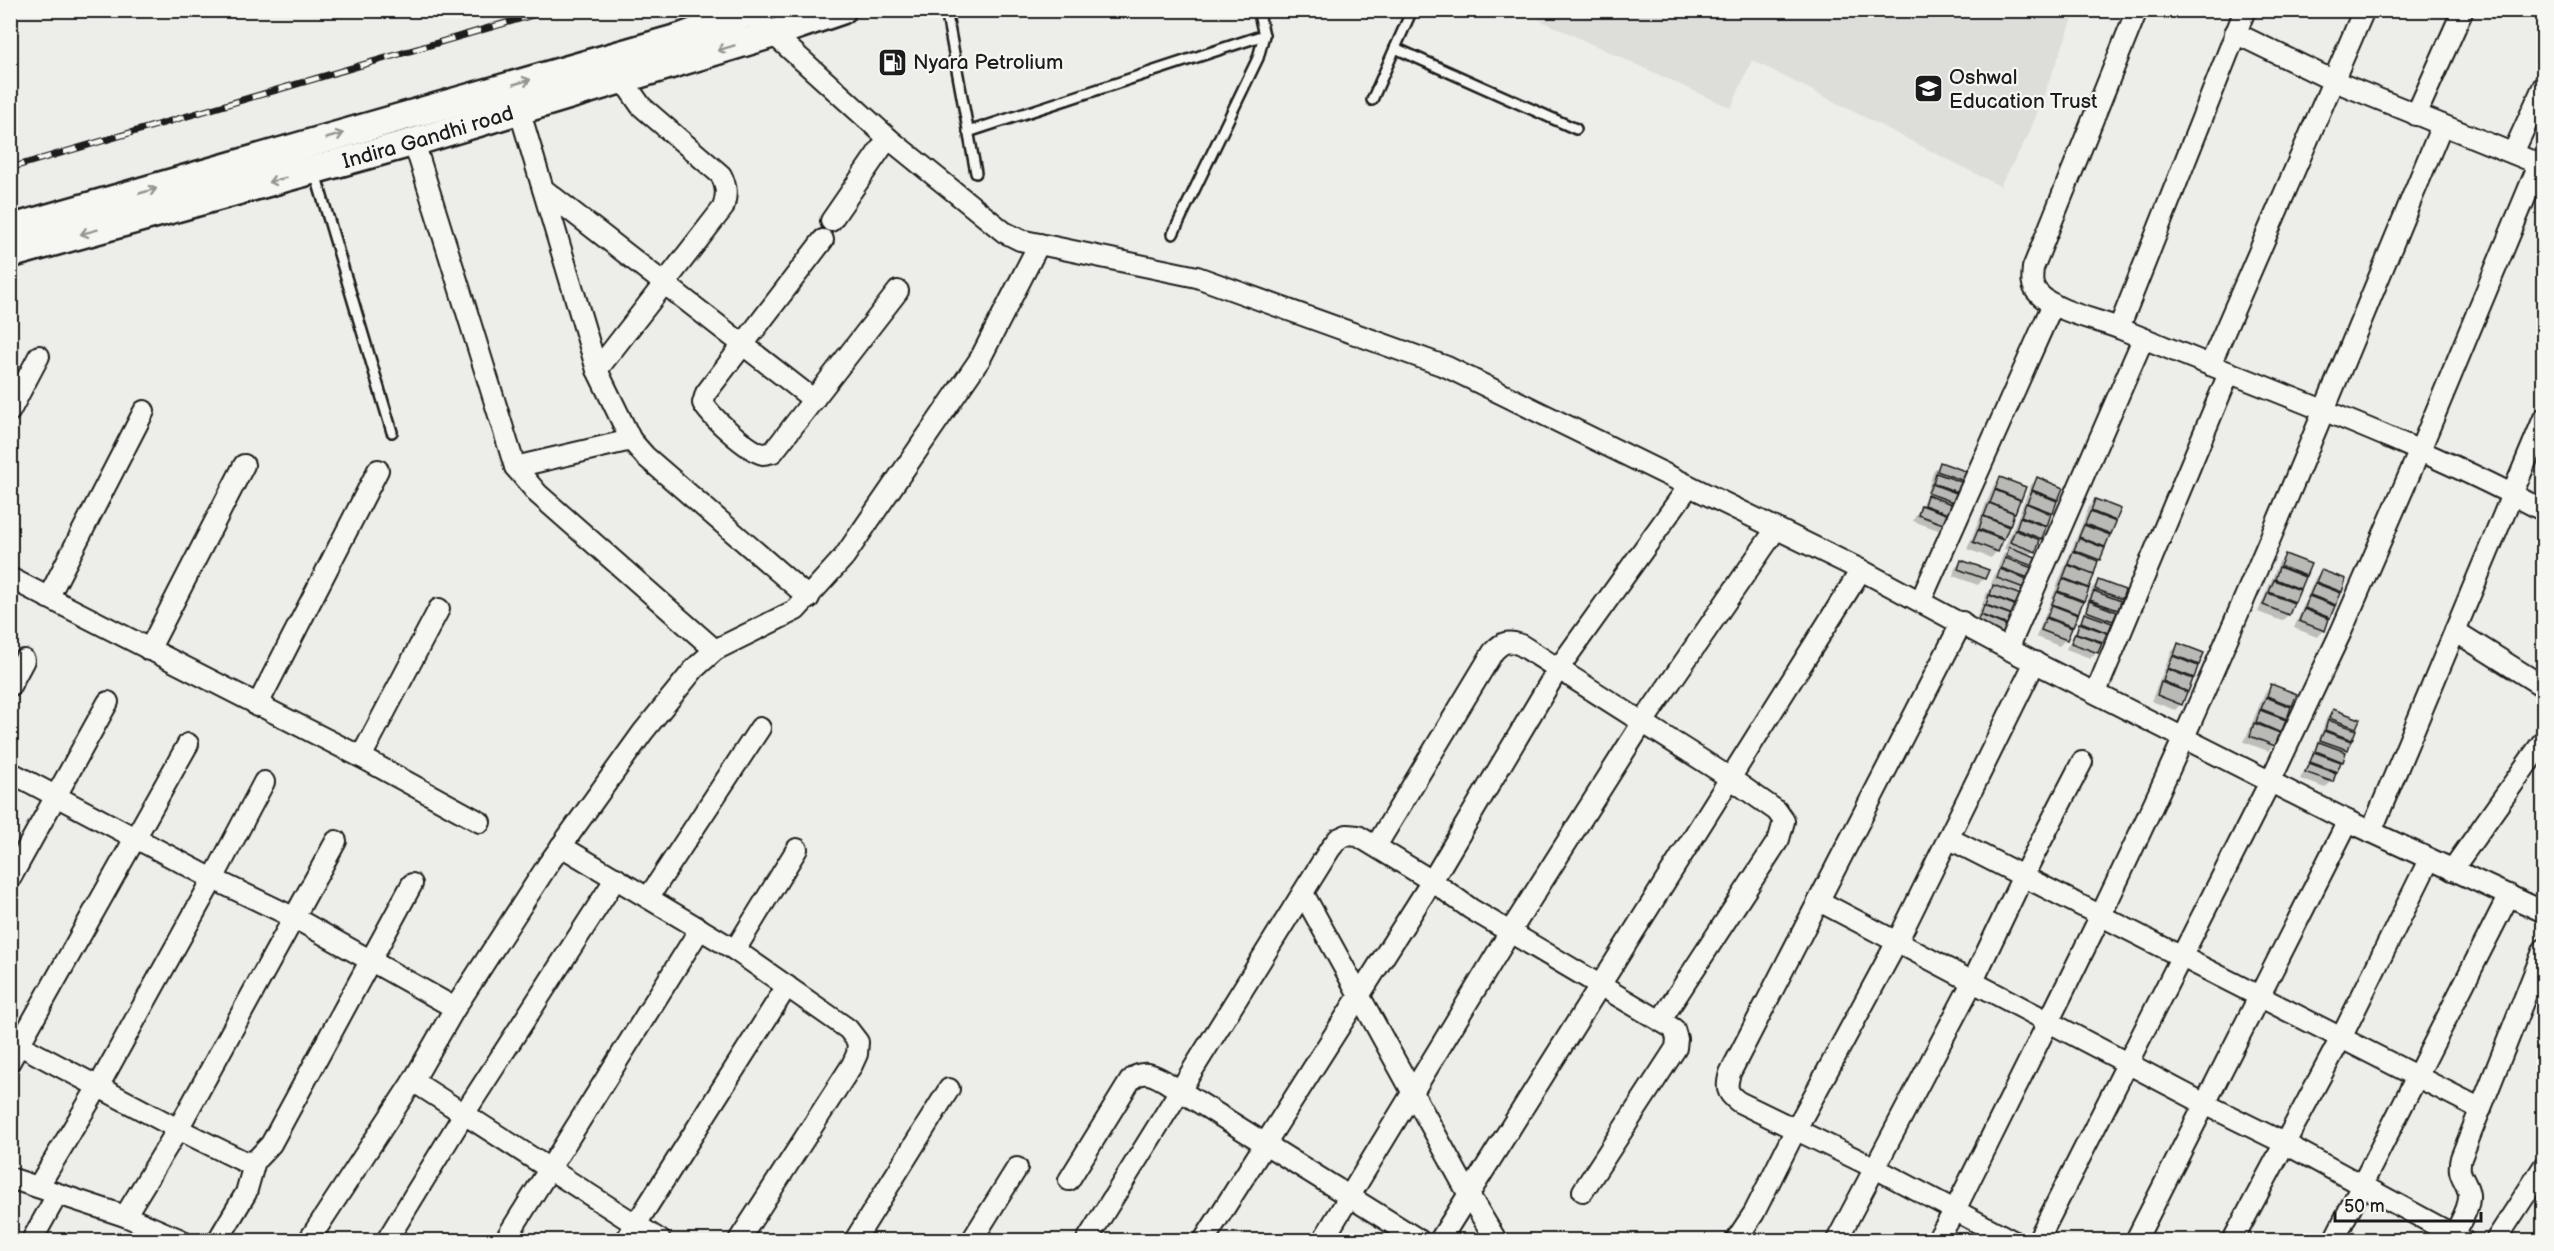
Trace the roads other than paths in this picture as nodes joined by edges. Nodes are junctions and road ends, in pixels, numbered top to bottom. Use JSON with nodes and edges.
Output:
{"nodes":[{"id":1,"x":842,"y":10,"type":"edge"},
{"id":2,"x":946,"y":10,"type":"edge"},
{"id":3,"x":1258,"y":10,"type":"edge"},
{"id":4,"x":1412,"y":10,"type":"edge"},
{"id":5,"x":2137,"y":10,"type":"edge"},
{"id":6,"x":2245,"y":10,"type":"edge"},
{"id":7,"x":2364,"y":10,"type":"edge"},
{"id":8,"x":2463,"y":10,"type":"edge"},
{"id":9,"x":753,"y":12,"type":"edge"},
{"id":10,"x":2235,"y":33,"type":"junction"},
{"id":11,"x":772,"y":34,"type":"junction"},
{"id":12,"x":1264,"y":35,"type":"junction"},
{"id":13,"x":1395,"y":48,"type":"junction"},
{"id":14,"x":622,"y":79,"type":"junction"},
{"id":15,"x":2334,"y":81,"type":"junction"},
{"id":16,"x":2544,"y":85,"type":"edge"},
{"id":17,"x":1372,"y":100,"type":"dead end"},
{"id":18,"x":519,"y":109,"type":"junction"},
{"id":19,"x":2416,"y":115,"type":"junction"},
{"id":20,"x":2442,"y":125,"type":"junction"},
{"id":21,"x":1576,"y":129,"type":"dead end"},
{"id":22,"x":968,"y":132,"type":"junction"},
{"id":23,"x":888,"y":138,"type":"junction"},
{"id":24,"x":414,"y":142,"type":"junction"},
{"id":25,"x":2513,"y":153,"type":"junction"},
{"id":26,"x":2541,"y":165,"type":"edge"},
{"id":27,"x":315,"y":170,"type":"junction"},
{"id":28,"x":975,"y":173,"type":"dead end"},
{"id":29,"x":543,"y":189,"type":"junction"},
{"id":30,"x":831,"y":221,"type":"dead end"},
{"id":31,"x":10,"y":229,"type":"edge"},
{"id":32,"x":1173,"y":234,"type":"dead end"},
{"id":33,"x":823,"y":240,"type":"dead end"},
{"id":34,"x":1039,"y":244,"type":"junction"},
{"id":35,"x":10,"y":254,"type":"edge"},
{"id":36,"x":665,"y":282,"type":"junction"},
{"id":37,"x":898,"y":291,"type":"dead end"},
{"id":38,"x":2053,"y":304,"type":"junction"},
{"id":39,"x":2119,"y":328,"type":"junction"},
{"id":40,"x":2143,"y":339,"type":"junction"},
{"id":41,"x":744,"y":345,"type":"junction"},
{"id":42,"x":39,"y":356,"type":"dead end"},
{"id":43,"x":2210,"y":365,"type":"junction"},
{"id":44,"x":597,"y":370,"type":"junction"},
{"id":45,"x":2229,"y":373,"type":"junction"},
{"id":46,"x":814,"y":400,"type":"junction"},
{"id":47,"x":10,"y":411,"type":"edge"},
{"id":48,"x":144,"y":411,"type":"dead end"},
{"id":49,"x":2324,"y":411,"type":"junction"},
{"id":50,"x":2544,"y":418,"type":"edge"},
{"id":51,"x":392,"y":432,"type":"dead end"},
{"id":52,"x":631,"y":440,"type":"junction"},
{"id":53,"x":2420,"y":450,"type":"junction"},
{"id":54,"x":244,"y":465,"type":"dead end"},
{"id":55,"x":515,"y":467,"type":"junction"},
{"id":56,"x":378,"y":470,"type":"dead end"},
{"id":57,"x":1689,"y":486,"type":"junction"},
{"id":58,"x":2512,"y":494,"type":"junction"},
{"id":59,"x":2544,"y":511,"type":"edge"},
{"id":60,"x":1776,"y":529,"type":"junction"},
{"id":61,"x":1861,"y":570,"type":"junction"},
{"id":62,"x":10,"y":578,"type":"edge"},
{"id":63,"x":48,"y":598,"type":"junction"},
{"id":64,"x":809,"y":598,"type":"junction"},
{"id":65,"x":1921,"y":600,"type":"junction"},
{"id":66,"x":439,"y":609,"type":"dead end"},
{"id":67,"x":1962,"y":622,"type":"junction"},
{"id":68,"x":2455,"y":631,"type":"junction"},
{"id":69,"x":2008,"y":649,"type":"junction"},
{"id":70,"x":149,"y":650,"type":"junction"},
{"id":71,"x":715,"y":650,"type":"junction"},
{"id":72,"x":24,"y":660,"type":"dead end"},
{"id":73,"x":2035,"y":662,"type":"junction"},
{"id":74,"x":1558,"y":669,"type":"junction"},
{"id":75,"x":10,"y":686,"type":"edge"},
{"id":76,"x":2544,"y":687,"type":"edge"},
{"id":77,"x":2096,"y":692,"type":"junction"},
{"id":78,"x":108,"y":702,"type":"dead end"},
{"id":79,"x":257,"y":706,"type":"junction"},
{"id":80,"x":1643,"y":722,"type":"junction"},
{"id":81,"x":760,"y":728,"type":"dead end"},
{"id":82,"x":2184,"y":737,"type":"junction"},
{"id":83,"x":2544,"y":740,"type":"edge"},
{"id":84,"x":188,"y":744,"type":"dead end"},
{"id":85,"x":361,"y":757,"type":"junction"},
{"id":86,"x":2082,"y":762,"type":"dead end"},
{"id":87,"x":10,"y":772,"type":"edge"},
{"id":88,"x":1730,"y":778,"type":"junction"},
{"id":89,"x":264,"y":782,"type":"dead end"},
{"id":90,"x":2270,"y":783,"type":"junction"},
{"id":91,"x":56,"y":795,"type":"junction"},
{"id":92,"x":480,"y":822,"type":"dead end"},
{"id":93,"x":2348,"y":822,"type":"junction"},
{"id":94,"x":2371,"y":832,"type":"junction"},
{"id":95,"x":134,"y":838,"type":"junction"},
{"id":96,"x":1948,"y":838,"type":"junction"},
{"id":97,"x":336,"y":841,"type":"dead end"},
{"id":98,"x":561,"y":846,"type":"junction"},
{"id":99,"x":1376,"y":846,"type":"junction"},
{"id":100,"x":797,"y":849,"type":"dead end"},
{"id":101,"x":2429,"y":860,"type":"junction"},
{"id":102,"x":2452,"y":870,"type":"junction"},
{"id":103,"x":2023,"y":876,"type":"junction"},
{"id":104,"x":616,"y":878,"type":"junction"},
{"id":105,"x":10,"y":879,"type":"edge"},
{"id":106,"x":213,"y":879,"type":"junction"},
{"id":107,"x":1432,"y":881,"type":"junction"},
{"id":108,"x":412,"y":884,"type":"dead end"},
{"id":109,"x":1303,"y":893,"type":"junction"},
{"id":110,"x":2509,"y":895,"type":"junction"},
{"id":111,"x":648,"y":898,"type":"junction"},
{"id":112,"x":1819,"y":901,"type":"junction"},
{"id":113,"x":2544,"y":912,"type":"edge"},
{"id":114,"x":2100,"y":916,"type":"junction"},
{"id":115,"x":293,"y":917,"type":"junction"},
{"id":116,"x":700,"y":929,"type":"junction"},
{"id":117,"x":1510,"y":932,"type":"junction"},
{"id":118,"x":1897,"y":942,"type":"junction"},
{"id":119,"x":2544,"y":949,"type":"edge"},
{"id":120,"x":735,"y":951,"type":"junction"},
{"id":121,"x":2181,"y":957,"type":"junction"},
{"id":122,"x":371,"y":962,"type":"junction"},
{"id":123,"x":1973,"y":981,"type":"junction"},
{"id":124,"x":1600,"y":985,"type":"junction"},
{"id":125,"x":787,"y":986,"type":"junction"},
{"id":126,"x":1360,"y":996,"type":"junction"},
{"id":127,"x":2260,"y":996,"type":"junction"},
{"id":128,"x":455,"y":1008,"type":"junction"},
{"id":129,"x":1661,"y":1020,"type":"junction"},
{"id":130,"x":2048,"y":1022,"type":"junction"},
{"id":131,"x":2341,"y":1038,"type":"junction"},
{"id":132,"x":14,"y":1049,"type":"edge"},
{"id":133,"x":2127,"y":1063,"type":"junction"},
{"id":134,"x":2417,"y":1076,"type":"junction"},
{"id":135,"x":414,"y":1081,"type":"junction"},
{"id":136,"x":98,"y":1087,"type":"junction"},
{"id":137,"x":949,"y":1089,"type":"dead end"},
{"id":138,"x":1179,"y":1090,"type":"junction"},
{"id":139,"x":1413,"y":1094,"type":"junction"},
{"id":140,"x":2205,"y":1104,"type":"junction"},
{"id":141,"x":2481,"y":1109,"type":"junction"},
{"id":142,"x":464,"y":1114,"type":"junction"},
{"id":143,"x":178,"y":1129,"type":"junction"},
{"id":144,"x":1796,"y":1129,"type":"junction"},
{"id":145,"x":2284,"y":1143,"type":"junction"},
{"id":146,"x":1263,"y":1144,"type":"junction"},
{"id":147,"x":255,"y":1161,"type":"junction"},
{"id":148,"x":2544,"y":1166,"type":"edge"},
{"id":149,"x":549,"y":1168,"type":"junction"},
{"id":150,"x":1017,"y":1168,"type":"dead end"},
{"id":151,"x":1875,"y":1168,"type":"junction"},
{"id":152,"x":10,"y":1178,"type":"edge"},
{"id":153,"x":1069,"y":1180,"type":"dead end"},
{"id":154,"x":38,"y":1187,"type":"junction"},
{"id":155,"x":2361,"y":1187,"type":"junction"},
{"id":156,"x":1583,"y":1191,"type":"dead end"},
{"id":157,"x":1469,"y":1195,"type":"junction"},
{"id":158,"x":57,"y":1196,"type":"junction"},
{"id":159,"x":1350,"y":1198,"type":"junction"},
{"id":160,"x":1954,"y":1212,"type":"junction"},
{"id":161,"x":125,"y":1216,"type":"junction"},
{"id":162,"x":631,"y":1233,"type":"edge"},
{"id":163,"x":158,"y":1236,"type":"edge"},
{"id":164,"x":2458,"y":1238,"type":"edge"},
{"id":165,"x":32,"y":1240,"type":"edge"},
{"id":166,"x":181,"y":1240,"type":"edge"},
{"id":167,"x":218,"y":1240,"type":"edge"},
{"id":168,"x":309,"y":1240,"type":"edge"},
{"id":169,"x":387,"y":1240,"type":"edge"},
{"id":170,"x":505,"y":1240,"type":"edge"},
{"id":171,"x":660,"y":1240,"type":"edge"},
{"id":172,"x":739,"y":1240,"type":"edge"},
{"id":173,"x":855,"y":1240,"type":"edge"},
{"id":174,"x":972,"y":1240,"type":"edge"},
{"id":175,"x":1087,"y":1240,"type":"edge"},
{"id":176,"x":1204,"y":1240,"type":"edge"},
{"id":177,"x":1323,"y":1240,"type":"edge"},
{"id":178,"x":1419,"y":1240,"type":"edge"},
{"id":179,"x":1440,"y":1240,"type":"edge"},
{"id":180,"x":1496,"y":1240,"type":"edge"},
{"id":181,"x":1737,"y":1240,"type":"edge"},
{"id":182,"x":1837,"y":1240,"type":"edge"},
{"id":183,"x":1937,"y":1240,"type":"edge"},
{"id":184,"x":2011,"y":1240,"type":"edge"},
{"id":185,"x":2038,"y":1240,"type":"edge"},
{"id":186,"x":2136,"y":1240,"type":"edge"},
{"id":187,"x":2233,"y":1240,"type":"edge"},
{"id":188,"x":2334,"y":1240,"type":"edge"},
{"id":189,"x":2496,"y":1240,"type":"edge"}],
"edges":[{"from":1,"to":11,"type":"main road","name":"Indira Gandhi road"},
{"from":2,"to":22,"type":"lane"},
{"from":3,"to":12,"type":"lane"},
{"from":4,"to":13,"type":"lane"},
{"from":5,"to":38,"type":"street"},
{"from":6,"to":10,"type":"street"},
{"from":7,"to":15,"type":"street"},
{"from":8,"to":19,"type":"street"},
{"from":9,"to":11,"type":"street"},
{"from":31,"to":9,"type":"main road","name":"Indira Gandhi road","one_way":true},
{"from":10,"to":15,"type":"street"},
{"from":10,"to":39,"type":"street"},
{"from":11,"to":14,"type":"main road","name":"Indira Gandhi road","one_way":true},
{"from":11,"to":23,"type":"street"},
{"from":12,"to":22,"type":"lane"},
{"from":12,"to":32,"type":"lane"},
{"from":13,"to":17,"type":"lane"},
{"from":13,"to":21,"type":"lane"},
{"from":14,"to":18,"type":"main road","name":"Indira Gandhi road"},
{"from":14,"to":36,"type":"street"},
{"from":15,"to":19,"type":"street"},
{"from":15,"to":43,"type":"street"},
{"from":16,"to":25,"type":"street"},
{"from":18,"to":24,"type":"main road","name":"Indira Gandhi road"},
{"from":18,"to":29,"type":"street"},
{"from":19,"to":20,"type":"street"},
{"from":20,"to":25,"type":"street"},
{"from":20,"to":49,"type":"street"},
{"from":22,"to":28,"type":"lane"},
{"from":23,"to":30,"type":"street"},
{"from":23,"to":34,"type":"street"},
{"from":24,"to":27,"type":"main road","name":"Indira Gandhi road"},
{"from":24,"to":55,"type":"street"},
{"from":25,"to":26,"type":"street"},
{"from":26,"to":53,"type":"street"},
{"from":27,"to":35,"type":"main road","name":"Indira Gandhi road","one_way":true},
{"from":27,"to":51,"type":"lane"},
{"from":29,"to":36,"type":"street"},
{"from":29,"to":44,"type":"street"},
{"from":33,"to":41,"type":"street"},
{"from":34,"to":57,"type":"street"},
{"from":34,"to":64,"type":"street"},
{"from":36,"to":41,"type":"street"},
{"from":36,"to":44,"type":"street"},
{"from":37,"to":46,"type":"street"},
{"from":38,"to":39,"type":"street"},
{"from":38,"to":65,"type":"street"},
{"from":39,"to":40,"type":"street"},
{"from":40,"to":43,"type":"street"},
{"from":40,"to":69,"type":"street"},
{"from":41,"to":46,"type":"street"},
{"from":41,"to":46,"type":"street"},
{"from":42,"to":47,"type":"street"},
{"from":43,"to":45,"type":"street"},
{"from":44,"to":52,"type":"street"},
{"from":45,"to":49,"type":"street"},
{"from":45,"to":77,"type":"street"},
{"from":48,"to":63,"type":"street"},
{"from":49,"to":53,"type":"street"},
{"from":49,"to":82,"type":"street"},
{"from":50,"to":58,"type":"street"},
{"from":52,"to":55,"type":"street"},
{"from":52,"to":64,"type":"street"},
{"from":53,"to":58,"type":"street"},
{"from":53,"to":90,"type":"street"},
{"from":54,"to":70,"type":"street"},
{"from":55,"to":71,"type":"street"},
{"from":56,"to":79,"type":"street"},
{"from":57,"to":60,"type":"street"},
{"from":57,"to":74,"type":"street"},
{"from":58,"to":59,"type":"street"},
{"from":58,"to":68,"type":"street"},
{"from":60,"to":61,"type":"street"},
{"from":60,"to":80,"type":"street"},
{"from":61,"to":65,"type":"street"},
{"from":61,"to":88,"type":"street"},
{"from":62,"to":63,"type":"street"},
{"from":63,"to":70,"type":"street"},
{"from":64,"to":71,"type":"street"},
{"from":65,"to":67,"type":"street"},
{"from":66,"to":85,"type":"street"},
{"from":67,"to":69,"type":"street"},
{"from":67,"to":112,"type":"street"},
{"from":68,"to":76,"type":"street"},
{"from":68,"to":94,"type":"street"},
{"from":69,"to":73,"type":"street"},
{"from":70,"to":79,"type":"street"},
{"from":71,"to":98,"type":"street"},
{"from":72,"to":75,"type":"street"},
{"from":73,"to":77,"type":"street"},
{"from":73,"to":96,"type":"street"},
{"from":74,"to":80,"type":"street"},
{"from":74,"to":99,"type":"street"},
{"from":74,"to":107,"type":"street"},
{"from":77,"to":82,"type":"street"},
{"from":78,"to":91,"type":"street"},
{"from":79,"to":85,"type":"street"},
{"from":80,"to":88,"type":"street"},
{"from":80,"to":117,"type":"street"},
{"from":81,"to":111,"type":"street"},
{"from":82,"to":90,"type":"street"},
{"from":82,"to":114,"type":"street"},
{"from":83,"to":102,"type":"street"},
{"from":84,"to":95,"type":"street"},
{"from":85,"to":92,"type":"street"},
{"from":86,"to":103,"type":"street"},
{"from":87,"to":91,"type":"street"},
{"from":88,"to":124,"type":"street"},
{"from":88,"to":129,"type":"street"},
{"from":89,"to":106,"type":"street"},
{"from":90,"to":93,"type":"street"},
{"from":90,"to":121,"type":"street"},
{"from":91,"to":95,"type":"street"},
{"from":91,"to":105,"type":"street"},
{"from":93,"to":94,"type":"street"},
{"from":93,"to":127,"type":"street"},
{"from":94,"to":101,"type":"street"},
{"from":95,"to":106,"type":"street"},
{"from":95,"to":132,"type":"street"},
{"from":96,"to":103,"type":"street"},
{"from":96,"to":118,"type":"street"},
{"from":97,"to":115,"type":"street"},
{"from":98,"to":104,"type":"street"},
{"from":98,"to":128,"type":"street"},
{"from":99,"to":107,"type":"street"},
{"from":99,"to":109,"type":"street"},
{"from":100,"to":120,"type":"street"},
{"from":101,"to":102,"type":"street"},
{"from":101,"to":131,"type":"street"},
{"from":102,"to":110,"type":"street"},
{"from":103,"to":114,"type":"street"},
{"from":103,"to":123,"type":"street"},
{"from":104,"to":111,"type":"street"},
{"from":104,"to":142,"type":"street"},
{"from":106,"to":115,"type":"street"},
{"from":106,"to":136,"type":"street"},
{"from":107,"to":117,"type":"street"},
{"from":107,"to":126,"type":"street"},
{"from":108,"to":122,"type":"street"},
{"from":109,"to":126,"type":"street"},
{"from":109,"to":138,"type":"street"},
{"from":110,"to":113,"type":"street"},
{"from":110,"to":134,"type":"street"},
{"from":111,"to":116,"type":"street"},
{"from":112,"to":118,"type":"street"},
{"from":112,"to":144,"type":"street"},
{"from":114,"to":121,"type":"street"},
{"from":114,"to":130,"type":"street"},
{"from":115,"to":122,"type":"street"},
{"from":115,"to":143,"type":"street"},
{"from":116,"to":120,"type":"street"},
{"from":116,"to":149,"type":"street"},
{"from":117,"to":124,"type":"street"},
{"from":117,"to":139,"type":"street"},
{"from":118,"to":123,"type":"street"},
{"from":118,"to":144,"type":"street"},
{"from":119,"to":141,"type":"street"},
{"from":120,"to":125,"type":"street"},
{"from":121,"to":127,"type":"street"},
{"from":121,"to":133,"type":"street"},
{"from":122,"to":128,"type":"street"},
{"from":122,"to":147,"type":"street"},
{"from":123,"to":130,"type":"street"},
{"from":123,"to":151,"type":"street"},
{"from":124,"to":129,"type":"street"},
{"from":124,"to":157,"type":"street"},
{"from":125,"to":162,"type":"street"},
{"from":125,"to":172,"type":"street"},
{"from":126,"to":139,"type":"street"},
{"from":126,"to":146,"type":"street"},
{"from":127,"to":131,"type":"street"},
{"from":127,"to":140,"type":"street"},
{"from":128,"to":135,"type":"street"},
{"from":129,"to":156,"type":"street"},
{"from":130,"to":133,"type":"street"},
{"from":130,"to":160,"type":"street"},
{"from":131,"to":134,"type":"street"},
{"from":131,"to":145,"type":"street"},
{"from":132,"to":136,"type":"street"},
{"from":133,"to":140,"type":"street"},
{"from":133,"to":185,"type":"street"},
{"from":134,"to":141,"type":"street"},
{"from":134,"to":155,"type":"street"},
{"from":135,"to":142,"type":"street"},
{"from":135,"to":168,"type":"street"},
{"from":136,"to":143,"type":"street"},
{"from":136,"to":154,"type":"street"},
{"from":137,"to":173,"type":"street"},
{"from":138,"to":146,"type":"street"},
{"from":138,"to":153,"type":"street"},
{"from":138,"to":175,"type":"street"},
{"from":139,"to":157,"type":"street"},
{"from":139,"to":159,"type":"street"},
{"from":140,"to":145,"type":"street"},
{"from":140,"to":186,"type":"street"},
{"from":141,"to":164,"type":"street"},
{"from":142,"to":149,"type":"street"},
{"from":142,"to":169,"type":"street"},
{"from":143,"to":147,"type":"street"},
{"from":143,"to":161,"type":"street"},
{"from":144,"to":151,"type":"street"},
{"from":144,"to":181,"type":"street"},
{"from":145,"to":155,"type":"street"},
{"from":145,"to":187,"type":"street"},
{"from":146,"to":159,"type":"street"},
{"from":146,"to":176,"type":"street"},
{"from":147,"to":167,"type":"street"},
{"from":148,"to":189,"type":"street"},
{"from":149,"to":162,"type":"street"},
{"from":149,"to":170,"type":"street"},
{"from":150,"to":174,"type":"street"},
{"from":151,"to":160,"type":"street"},
{"from":151,"to":182,"type":"street"},
{"from":152,"to":154,"type":"street"},
{"from":154,"to":158,"type":"street"},
{"from":155,"to":164,"type":"street"},
{"from":155,"to":188,"type":"street"},
{"from":157,"to":179,"type":"street"},
{"from":157,"to":180,"type":"street"},
{"from":158,"to":161,"type":"street"},
{"from":158,"to":165,"type":"street"},
{"from":159,"to":177,"type":"street"},
{"from":159,"to":178,"type":"street"},
{"from":160,"to":183,"type":"street"},
{"from":160,"to":184,"type":"street"},
{"from":161,"to":163,"type":"street"},
{"from":162,"to":171,"type":"street"},
{"from":163,"to":166,"type":"street"}]}
